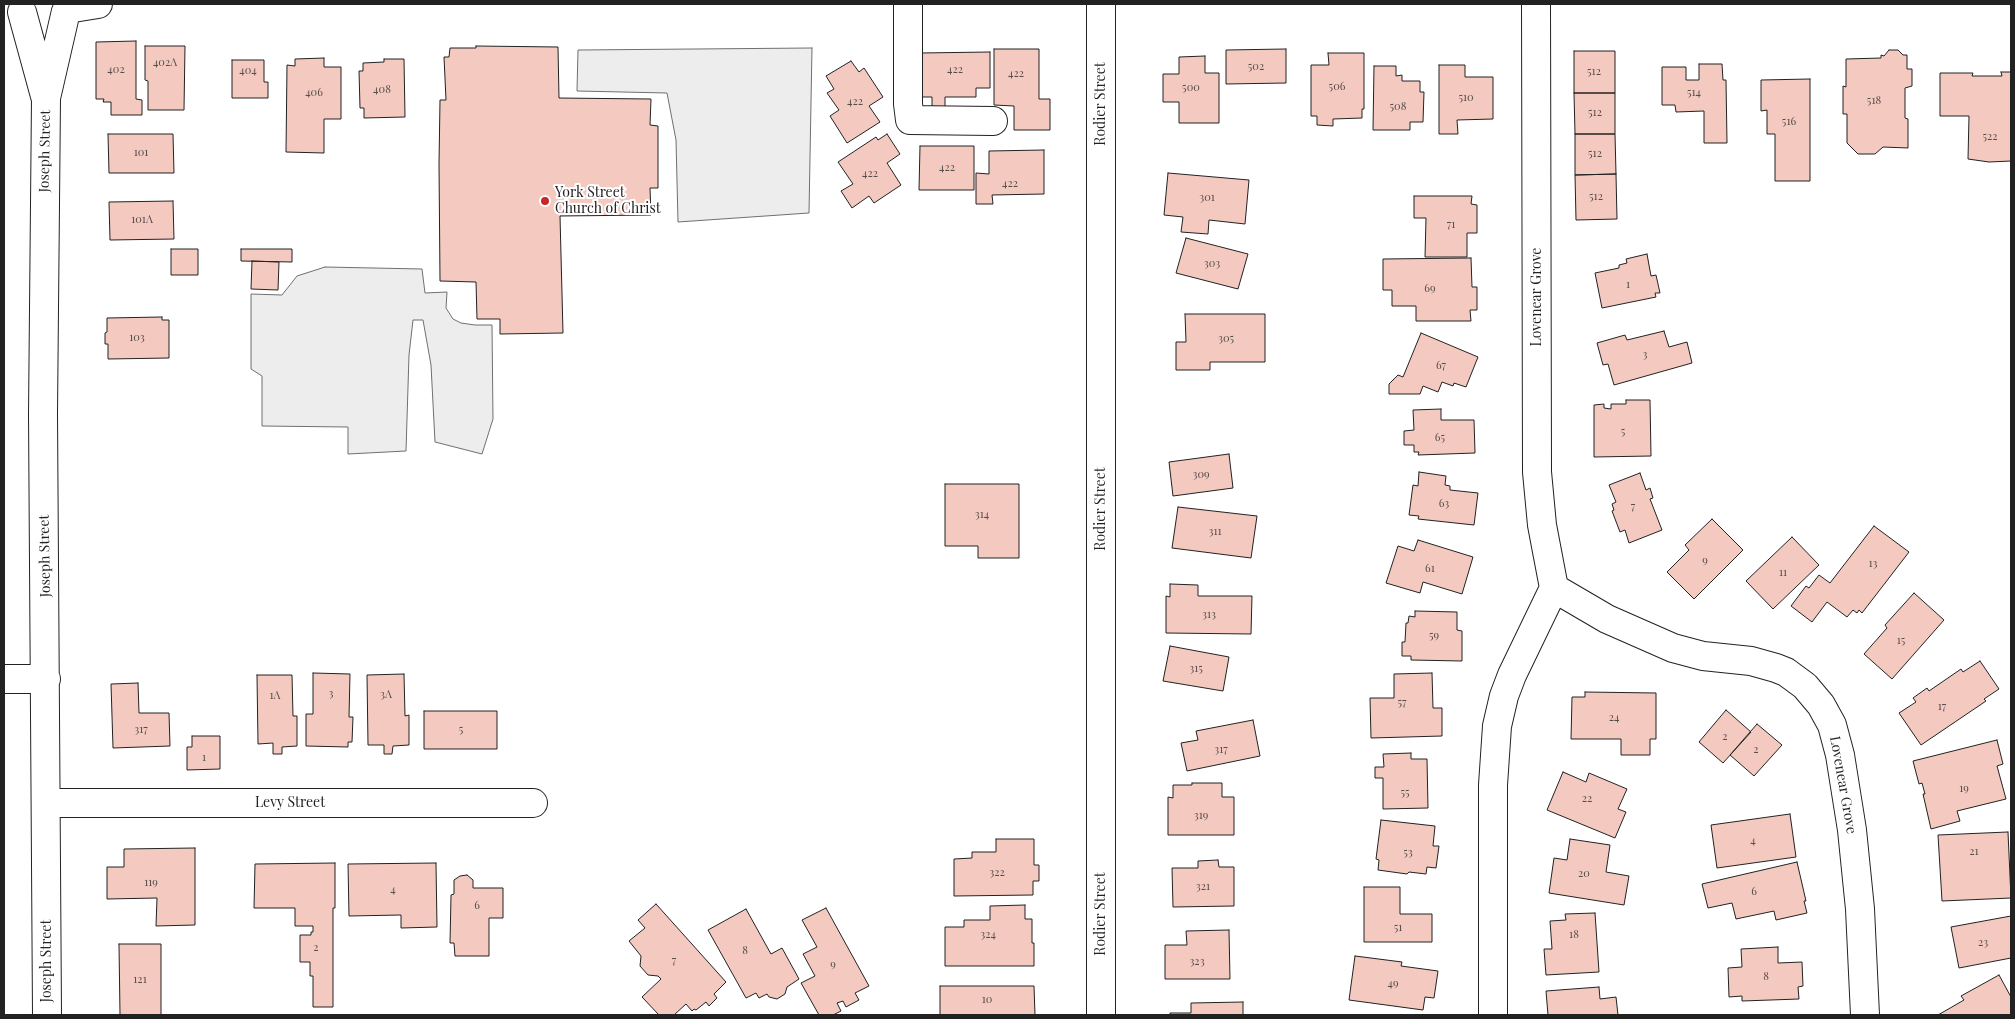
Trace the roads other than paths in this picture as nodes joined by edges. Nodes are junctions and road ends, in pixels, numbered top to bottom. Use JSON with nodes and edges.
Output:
{"nodes":[{"id":1,"x":98,"y":4,"type":"edge"},
{"id":2,"x":908,"y":4,"type":"edge"},
{"id":3,"x":1101,"y":4,"type":"edge"},
{"id":4,"x":1536,"y":4,"type":"edge"},
{"id":5,"x":68,"y":8,"type":"edge"},
{"id":6,"x":15,"y":9,"type":"edge"},
{"id":7,"x":46,"y":98,"type":"junction"},
{"id":8,"x":993,"y":121,"type":"dead end"},
{"id":9,"x":1554,"y":588,"type":"junction"},
{"id":10,"x":4,"y":679,"type":"edge"},
{"id":11,"x":46,"y":679,"type":"junction"},
{"id":12,"x":47,"y":803,"type":"junction"},
{"id":13,"x":533,"y":803,"type":"dead end"},
{"id":14,"x":47,"y":1015,"type":"edge"},
{"id":15,"x":1101,"y":1015,"type":"edge"},
{"id":16,"x":1493,"y":1015,"type":"edge"},
{"id":17,"x":1865,"y":1015,"type":"edge"}],
"edges":[{"from":1,"to":5,"type":"street"},
{"from":2,"to":8,"type":"street"},
{"from":3,"to":15,"type":"street","name":"Rodier Street"},
{"from":4,"to":9,"type":"street","name":"Lovenear Grove"},
{"from":5,"to":6,"type":"street"},
{"from":5,"to":7,"type":"street","name":"Joseph Street"},
{"from":6,"to":7,"type":"street","name":"Joseph Street"},
{"from":7,"to":11,"type":"street","name":"Joseph Street"},
{"from":9,"to":16,"type":"street"},
{"from":9,"to":17,"type":"street","name":"Lovenear Grove"},
{"from":10,"to":11,"type":"street"},
{"from":11,"to":12,"type":"street","name":"Joseph Street"},
{"from":12,"to":13,"type":"street","name":"Levy Street"},
{"from":12,"to":14,"type":"street","name":"Joseph Street"}]}
